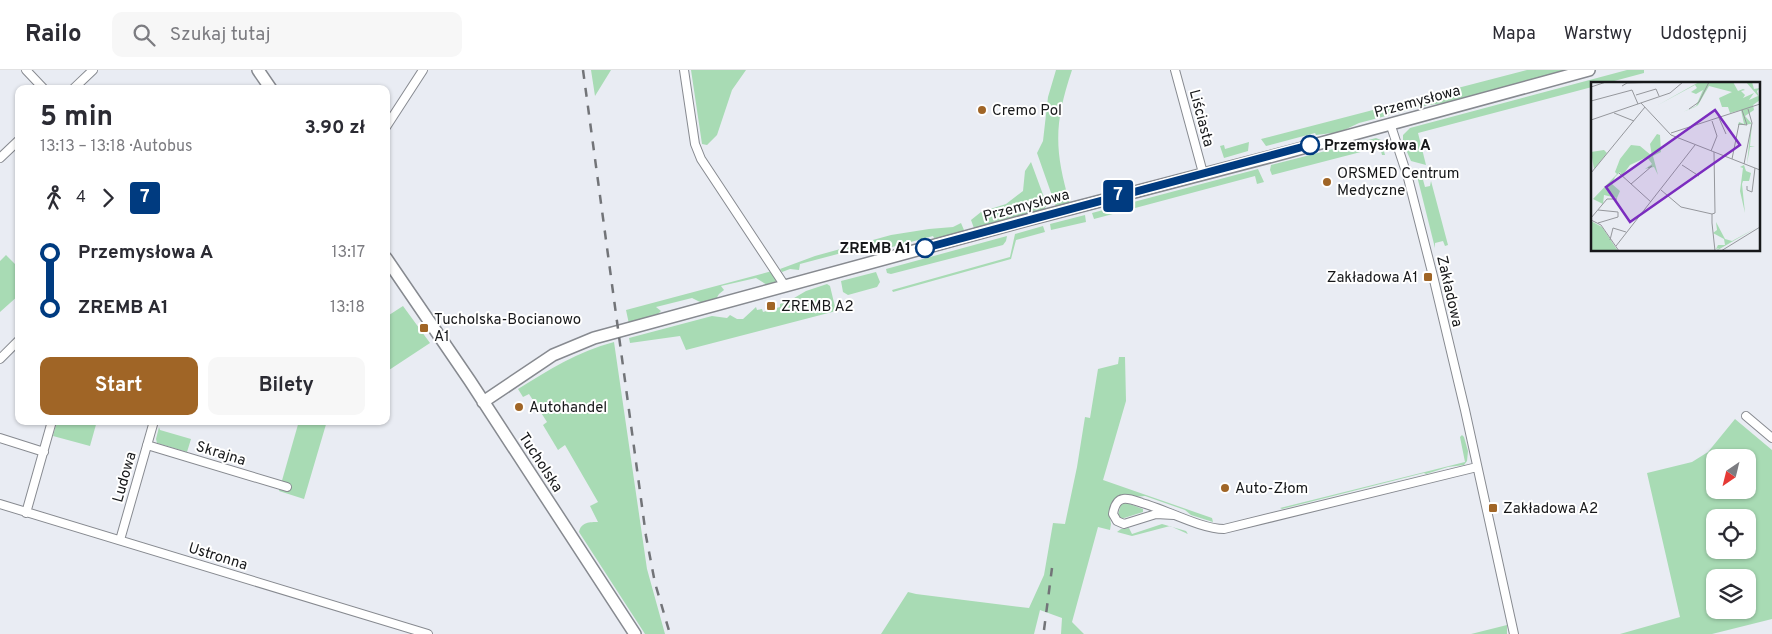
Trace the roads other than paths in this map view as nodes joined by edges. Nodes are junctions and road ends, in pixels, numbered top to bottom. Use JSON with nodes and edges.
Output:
{"nodes":[{"id":1,"x":26,"y":70,"type":"edge"},
{"id":2,"x":93,"y":70,"type":"edge"},
{"id":3,"x":258,"y":70,"type":"edge"},
{"id":4,"x":423,"y":70,"type":"edge"},
{"id":5,"x":684,"y":70,"type":"edge"},
{"id":6,"x":1175,"y":70,"type":"edge"},
{"id":7,"x":1589,"y":70,"type":"edge"},
{"id":8,"x":40,"y":85,"type":"edge"},
{"id":9,"x":77,"y":85,"type":"edge"},
{"id":10,"x":268,"y":85,"type":"edge"},
{"id":11,"x":390,"y":120,"type":"edge"},
{"id":12,"x":1390,"y":123,"type":"junction"},
{"id":13,"x":15,"y":144,"type":"edge"},
{"id":14,"x":0,"y":158,"type":"edge"},
{"id":15,"x":1203,"y":173,"type":"junction"},
{"id":16,"x":390,"y":264,"type":"edge"},
{"id":17,"x":785,"y":286,"type":"junction"},
{"id":18,"x":15,"y":344,"type":"edge"},
{"id":19,"x":0,"y":358,"type":"edge"},
{"id":20,"x":484,"y":402,"type":"junction"},
{"id":21,"x":1746,"y":416,"type":"dead end"},
{"id":22,"x":51,"y":425,"type":"edge"},
{"id":23,"x":153,"y":425,"type":"edge"},
{"id":24,"x":0,"y":438,"type":"edge"},
{"id":25,"x":1772,"y":438,"type":"edge"},
{"id":26,"x":147,"y":445,"type":"junction"},
{"id":27,"x":44,"y":452,"type":"junction"},
{"id":28,"x":1477,"y":467,"type":"junction"},
{"id":29,"x":287,"y":487,"type":"dead end"},
{"id":30,"x":0,"y":504,"type":"edge"},
{"id":31,"x":26,"y":512,"type":"junction"},
{"id":32,"x":1174,"y":515,"type":"junction"},
{"id":33,"x":120,"y":540,"type":"junction"},
{"id":34,"x":428,"y":634,"type":"edge"},
{"id":35,"x":635,"y":634,"type":"edge"},
{"id":36,"x":1514,"y":634,"type":"edge"}],
"edges":[{"from":1,"to":8,"type":"street"},
{"from":2,"to":9,"type":"street"},
{"from":3,"to":10,"type":"street"},
{"from":4,"to":11,"type":"street"},
{"from":5,"to":17,"type":"street"},
{"from":6,"to":15,"type":"street","name":"Liściasta"},
{"from":7,"to":12,"type":"street","name":"Przemysłowa"},
{"from":12,"to":15,"type":"street","name":"Przemysłowa"},
{"from":12,"to":28,"type":"street","name":"Zakładowa"},
{"from":13,"to":14,"type":"street"},
{"from":15,"to":17,"type":"street","name":"Przemysłowa"},
{"from":16,"to":20,"type":"street","name":"Tucholska"},
{"from":17,"to":20,"type":"street","name":"Przemysłowa"},
{"from":18,"to":19,"type":"street"},
{"from":20,"to":35,"type":"street","name":"Tucholska"},
{"from":21,"to":25,"type":"street"},
{"from":22,"to":27,"type":"street"},
{"from":23,"to":26,"type":"street","name":"Ludowa"},
{"from":24,"to":27,"type":"street"},
{"from":26,"to":29,"type":"street","name":"Skrajna"},
{"from":26,"to":33,"type":"street","name":"Ludowa"},
{"from":27,"to":31,"type":"street"},
{"from":28,"to":32,"type":"street"},
{"from":28,"to":36,"type":"street","name":"Zakładowa"},
{"from":30,"to":31,"type":"street","name":"Ustronna"},
{"from":31,"to":33,"type":"street","name":"Ustronna"},
{"from":32,"to":32,"type":"street"},
{"from":33,"to":34,"type":"street","name":"Ustronna"}]}
